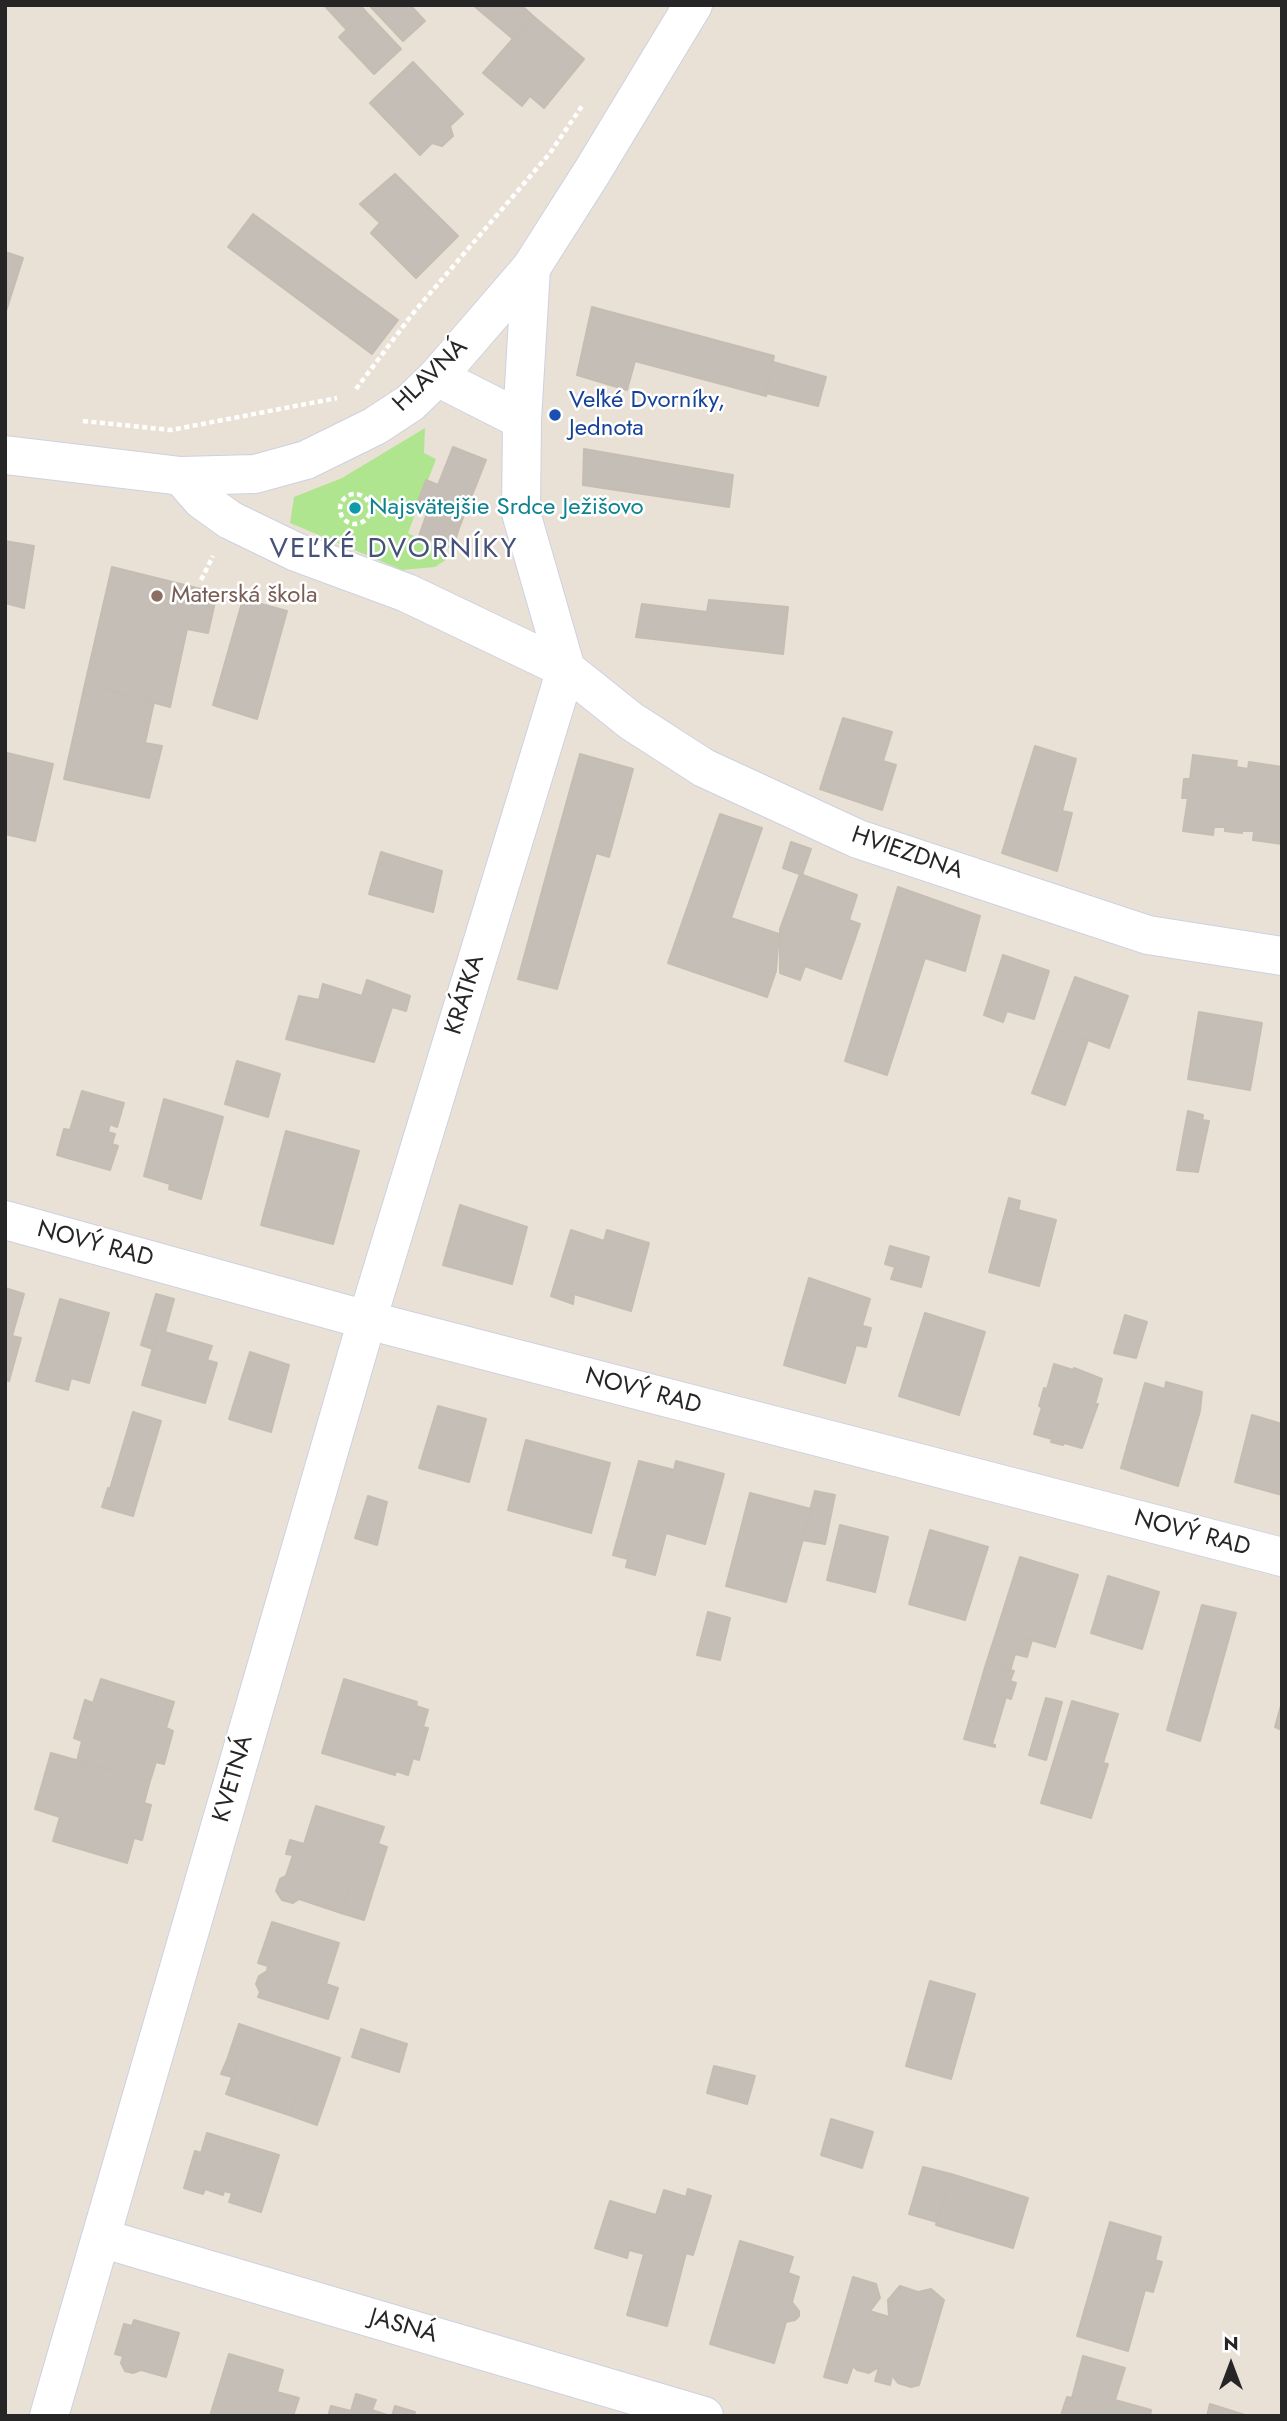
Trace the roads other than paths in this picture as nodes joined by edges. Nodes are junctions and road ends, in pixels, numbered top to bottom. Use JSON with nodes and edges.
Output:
{"nodes":[{"id":1,"x":693,"y":5,"type":"edge"},
{"id":2,"x":531,"y":268,"type":"junction"},
{"id":3,"x":437,"y":377,"type":"junction"},
{"id":4,"x":523,"y":420,"type":"junction"},
{"id":5,"x":5,"y":455,"type":"edge"},
{"id":6,"x":181,"y":476,"type":"junction"},
{"id":7,"x":566,"y":669,"type":"junction"},
{"id":8,"x":1282,"y":956,"type":"edge"},
{"id":9,"x":5,"y":1220,"type":"edge"},
{"id":10,"x":367,"y":1320,"type":"junction"},
{"id":11,"x":1282,"y":1558,"type":"edge"},
{"id":12,"x":101,"y":2238,"type":"junction"},
{"id":13,"x":49,"y":2416,"type":"edge"},
{"id":14,"x":704,"y":2416,"type":"edge"}],
"edges":[{"from":1,"to":2,"type":"street","name":"HLAVNÁ"},
{"from":2,"to":3,"type":"street","name":"HLAVNÁ"},
{"from":2,"to":4,"type":"street"},
{"from":3,"to":4,"type":"street"},
{"from":3,"to":6,"type":"street","name":"HLAVNÁ"},
{"from":4,"to":7,"type":"street"},
{"from":5,"to":6,"type":"street","name":"HLAVNÁ"},
{"from":6,"to":7,"type":"street","name":"HVIEZDNA"},
{"from":7,"to":8,"type":"street","name":"HVIEZDNA"},
{"from":7,"to":10,"type":"street","name":"KRÁTKA"},
{"from":9,"to":10,"type":"street","name":"NOVÝ RAD"},
{"from":10,"to":11,"type":"street","name":"NOVÝ RAD"},
{"from":10,"to":12,"type":"street","name":"KVETNÁ"},
{"from":12,"to":13,"type":"street","name":"KVETNÁ"},
{"from":12,"to":14,"type":"street","name":"JASNÁ"}]}
